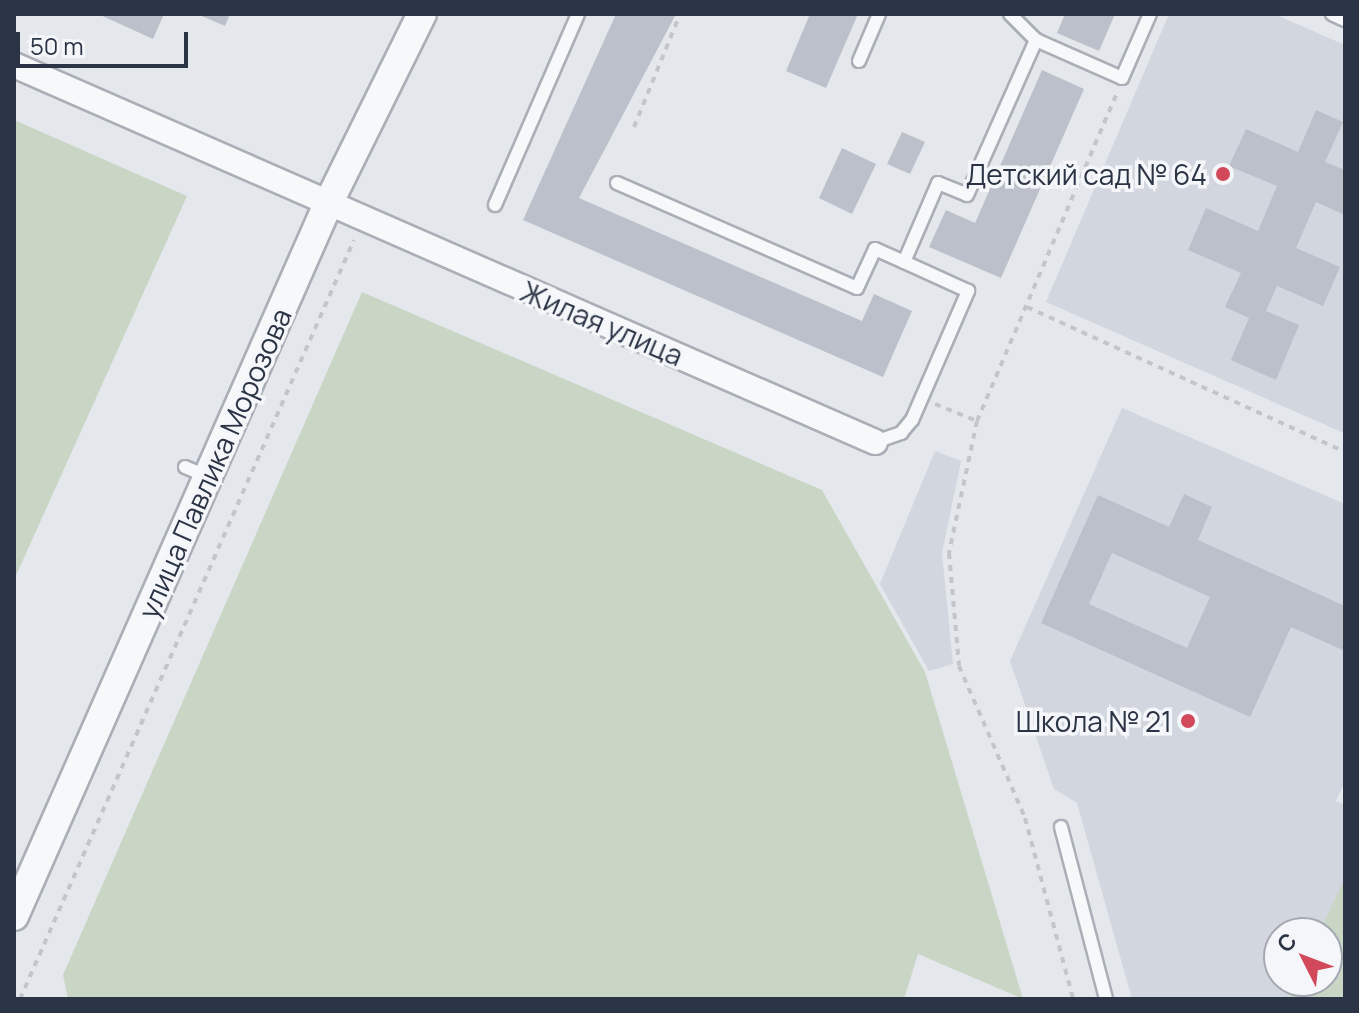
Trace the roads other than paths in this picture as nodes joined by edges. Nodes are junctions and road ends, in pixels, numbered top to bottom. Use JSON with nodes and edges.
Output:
{"nodes":[{"id":1,"x":422,"y":14,"type":"edge"},
{"id":2,"x":578,"y":14,"type":"edge"},
{"id":3,"x":879,"y":14,"type":"edge"},
{"id":4,"x":1010,"y":14,"type":"edge"},
{"id":5,"x":1150,"y":14,"type":"edge"},
{"id":6,"x":1332,"y":14,"type":"edge"},
{"id":7,"x":1345,"y":20,"type":"edge"},
{"id":8,"x":1036,"y":40,"type":"junction"},
{"id":9,"x":859,"y":61,"type":"dead end"},
{"id":10,"x":14,"y":65,"type":"edge"},
{"id":11,"x":617,"y":183,"type":"dead end"},
{"id":12,"x":328,"y":204,"type":"junction"},
{"id":13,"x":495,"y":205,"type":"dead end"},
{"id":14,"x":904,"y":262,"type":"junction"},
{"id":15,"x":875,"y":442,"type":"joint"},
{"id":16,"x":1061,"y":827,"type":"dead end"},
{"id":17,"x":14,"y":916,"type":"edge"},
{"id":18,"x":1106,"y":999,"type":"edge"}],
"edges":[{"from":1,"to":12,"type":"street","name":"улица Павлика Морозова"},
{"from":2,"to":13,"type":"lane"},
{"from":3,"to":9,"type":"lane"},
{"from":4,"to":8,"type":"lane"},
{"from":5,"to":8,"type":"lane"},
{"from":6,"to":7,"type":"lane"},
{"from":8,"to":14,"type":"lane"},
{"from":10,"to":12,"type":"street","name":"Жилая улица"},
{"from":11,"to":14,"type":"lane"},
{"from":12,"to":15,"type":"street","name":"Жилая улица"},
{"from":12,"to":17,"type":"street","name":"улица Павлика Морозова"},
{"from":14,"to":15,"type":"lane"},
{"from":16,"to":18,"type":"lane"}]}
